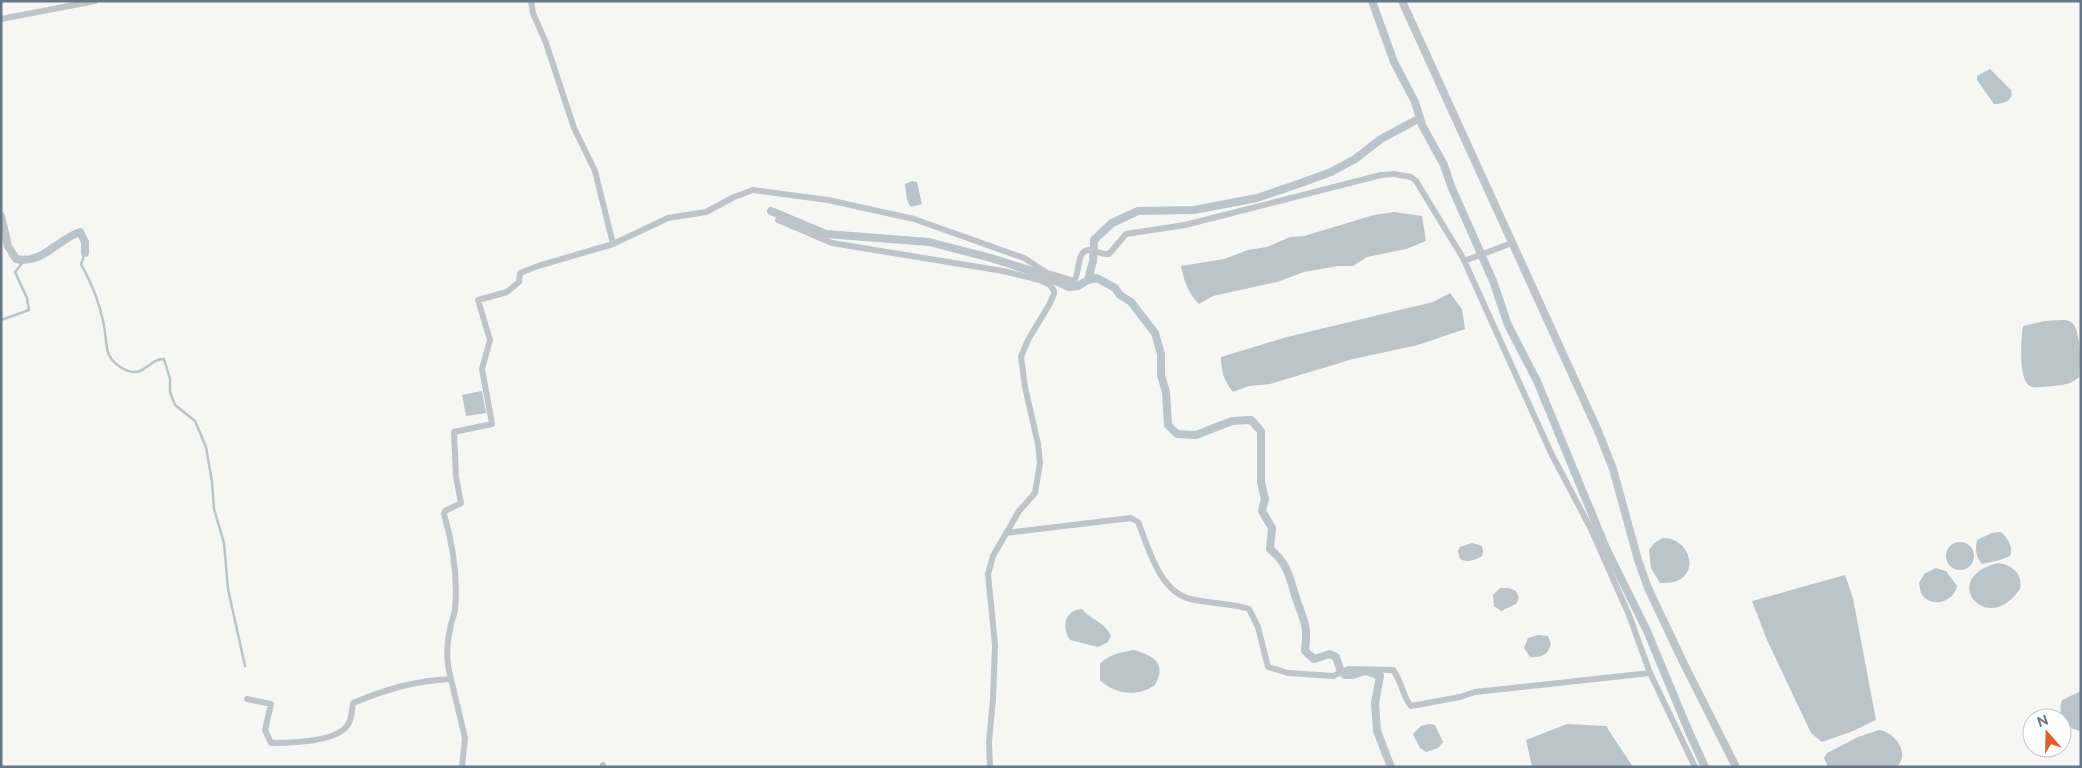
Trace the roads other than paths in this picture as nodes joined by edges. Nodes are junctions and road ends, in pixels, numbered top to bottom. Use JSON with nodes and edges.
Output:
{"nodes":[{"id":1,"x":95,"y":1,"type":"edge"},
{"id":2,"x":531,"y":1,"type":"edge"},
{"id":3,"x":1402,"y":1,"type":"edge"},
{"id":4,"x":1,"y":19,"type":"edge"},
{"id":5,"x":778,"y":220,"type":"dead end"},
{"id":6,"x":1512,"y":243,"type":"junction"},
{"id":7,"x":613,"y":244,"type":"junction"},
{"id":8,"x":1467,"y":260,"type":"junction"},
{"id":9,"x":1006,"y":533,"type":"junction"},
{"id":10,"x":1650,"y":673,"type":"junction"},
{"id":11,"x":451,"y":679,"type":"junction"},
{"id":12,"x":247,"y":700,"type":"dead end"},
{"id":13,"x":462,"y":767,"type":"edge"},
{"id":14,"x":990,"y":767,"type":"edge"},
{"id":15,"x":1695,"y":767,"type":"edge"},
{"id":16,"x":1736,"y":767,"type":"edge"}],
"edges":[{"from":1,"to":4,"type":"street"},
{"from":2,"to":7,"type":"street"},
{"from":3,"to":6,"type":"street"},
{"from":5,"to":9,"type":"street"},
{"from":6,"to":8,"type":"street"},
{"from":6,"to":16,"type":"street"},
{"from":7,"to":8,"type":"street"},
{"from":7,"to":11,"type":"street"},
{"from":8,"to":10,"type":"street"},
{"from":9,"to":10,"type":"street"},
{"from":9,"to":14,"type":"street"},
{"from":10,"to":15,"type":"street"},
{"from":11,"to":12,"type":"street"},
{"from":11,"to":13,"type":"street"}]}
